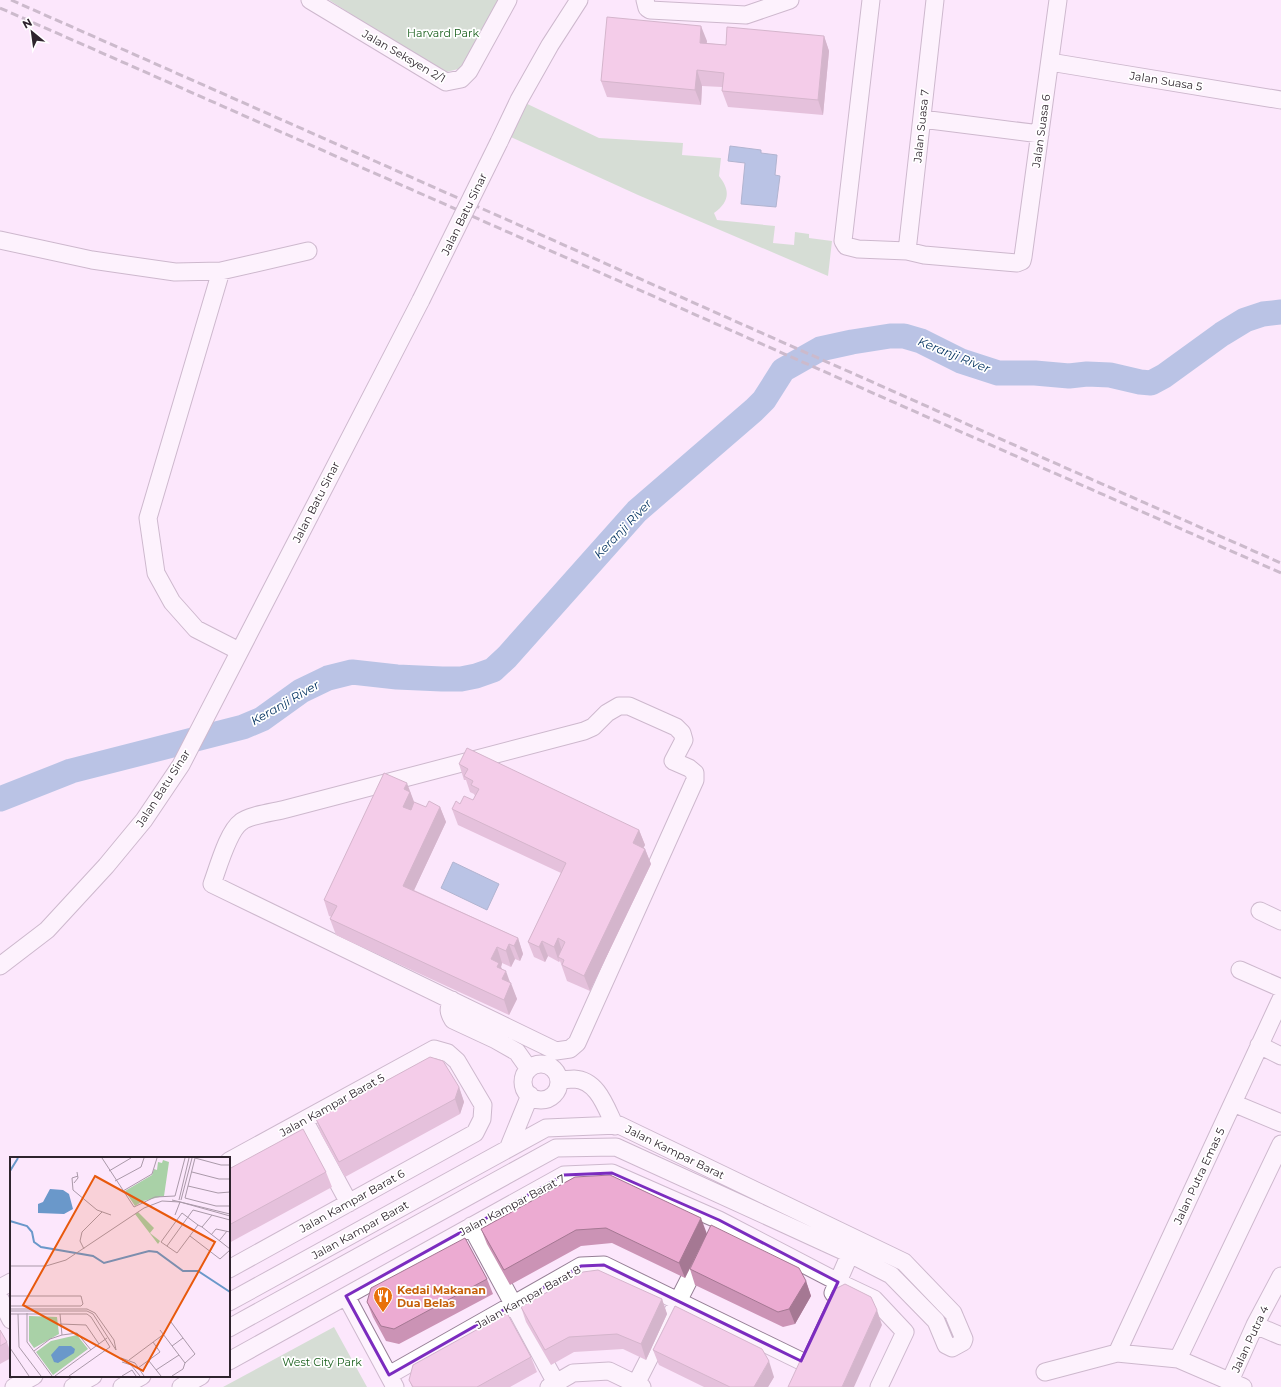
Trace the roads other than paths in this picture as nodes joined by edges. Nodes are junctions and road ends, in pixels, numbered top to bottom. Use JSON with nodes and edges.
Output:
{"nodes":[{"id":1,"x":310,"y":0,"type":"edge"},
{"id":2,"x":508,"y":0,"type":"edge"},
{"id":3,"x":580,"y":0,"type":"edge"},
{"id":4,"x":645,"y":0,"type":"edge"},
{"id":5,"x":790,"y":0,"type":"edge"},
{"id":6,"x":871,"y":0,"type":"edge"},
{"id":7,"x":935,"y":0,"type":"edge"},
{"id":8,"x":1058,"y":0,"type":"edge"},
{"id":9,"x":1050,"y":62,"type":"junction"},
{"id":10,"x":1281,"y":100,"type":"edge"},
{"id":11,"x":922,"y":119,"type":"junction"},
{"id":12,"x":1040,"y":134,"type":"junction"},
{"id":13,"x":0,"y":240,"type":"edge"},
{"id":14,"x":907,"y":251,"type":"junction"},
{"id":15,"x":308,"y":252,"type":"dead end"},
{"id":16,"x":221,"y":271,"type":"junction"},
{"id":17,"x":239,"y":651,"type":"junction"},
{"id":18,"x":1260,"y":911,"type":"dead end"},
{"id":19,"x":1281,"y":921,"type":"edge"},
{"id":20,"x":0,"y":966,"type":"edge"},
{"id":21,"x":1240,"y":970,"type":"dead end"},
{"id":22,"x":1281,"y":988,"type":"edge"},
{"id":23,"x":1281,"y":999,"type":"edge"},
{"id":24,"x":452,"y":1000,"type":"junction"},
{"id":25,"x":1259,"y":1045,"type":"junction"},
{"id":26,"x":1281,"y":1056,"type":"edge"},
{"id":27,"x":529,"y":1069,"type":"junction"},
{"id":28,"x":559,"y":1080,"type":"junction"},
{"id":29,"x":530,"y":1095,"type":"junction"},
{"id":30,"x":1233,"y":1103,"type":"junction"},
{"id":31,"x":304,"y":1120,"type":"junction"},
{"id":32,"x":1281,"y":1123,"type":"edge"},
{"id":33,"x":615,"y":1126,"type":"junction"},
{"id":34,"x":475,"y":1133,"type":"joint"},
{"id":35,"x":1281,"y":1144,"type":"edge"},
{"id":36,"x":508,"y":1149,"type":"junction"},
{"id":37,"x":230,"y":1161,"type":"edge"},
{"id":38,"x":349,"y":1203,"type":"junction"},
{"id":39,"x":797,"y":1211,"type":"junction"},
{"id":40,"x":471,"y":1226,"type":"junction"},
{"id":41,"x":789,"y":1226,"type":"junction"},
{"id":42,"x":714,"y":1232,"type":"junction"},
{"id":43,"x":850,"y":1254,"type":"junction"},
{"id":44,"x":230,"y":1268,"type":"edge"},
{"id":45,"x":1281,"y":1276,"type":"edge"},
{"id":46,"x":838,"y":1282,"type":"junction"},
{"id":47,"x":10,"y":1283,"type":"edge"},
{"id":48,"x":0,"y":1288,"type":"edge"},
{"id":49,"x":346,"y":1296,"type":"junction"},
{"id":50,"x":0,"y":1299,"type":"edge"},
{"id":51,"x":230,"y":1301,"type":"edge"},
{"id":52,"x":679,"y":1301,"type":"junction"},
{"id":53,"x":513,"y":1304,"type":"junction"},
{"id":54,"x":825,"y":1310,"type":"edge"},
{"id":55,"x":10,"y":1318,"type":"edge"},
{"id":56,"x":1256,"y":1325,"type":"junction"},
{"id":57,"x":230,"y":1326,"type":"edge"},
{"id":58,"x":1281,"y":1336,"type":"edge"},
{"id":59,"x":1116,"y":1353,"type":"junction"},
{"id":60,"x":230,"y":1360,"type":"edge"},
{"id":61,"x":802,"y":1360,"type":"edge"},
{"id":62,"x":1178,"y":1360,"type":"junction"},
{"id":63,"x":1045,"y":1372,"type":"dead end"},
{"id":64,"x":32,"y":1377,"type":"edge"},
{"id":65,"x":91,"y":1377,"type":"edge"},
{"id":66,"x":140,"y":1377,"type":"edge"},
{"id":67,"x":199,"y":1377,"type":"edge"},
{"id":68,"x":392,"y":1381,"type":"edge"},
{"id":69,"x":1237,"y":1384,"type":"edge"},
{"id":70,"x":553,"y":1385,"type":"edge"},
{"id":71,"x":639,"y":1386,"type":"edge"},
{"id":72,"x":14,"y":1387,"type":"edge"},
{"id":73,"x":73,"y":1387,"type":"edge"},
{"id":74,"x":122,"y":1387,"type":"edge"},
{"id":75,"x":181,"y":1387,"type":"edge"},
{"id":76,"x":879,"y":1387,"type":"edge"}],
"edges":[{"from":1,"to":2,"type":"street","name":"Jalan Seksyen 2/1"},
{"from":3,"to":17,"type":"street","name":"Jalan Batu Sinar","bridge":true},
{"from":4,"to":5,"type":"street"},
{"from":6,"to":14,"type":"street"},
{"from":7,"to":11,"type":"street","name":"Jalan Suasa 7"},
{"from":8,"to":9,"type":"street","name":"Jalan Suasa 6"},
{"from":9,"to":10,"type":"street","name":"Jalan Suasa 5"},
{"from":9,"to":12,"type":"street","name":"Jalan Suasa 6"},
{"from":11,"to":12,"type":"street"},
{"from":11,"to":14,"type":"street","name":"Jalan Suasa 7"},
{"from":12,"to":14,"type":"street","name":"Jalan Suasa 6"},
{"from":13,"to":16,"type":"street"},
{"from":15,"to":16,"type":"street"},
{"from":16,"to":17,"type":"street"},
{"from":17,"to":20,"type":"street","name":"Jalan Batu Sinar"},
{"from":18,"to":19,"type":"street"},
{"from":21,"to":22,"type":"street"},
{"from":23,"to":25,"type":"street","name":"Jalan Putra Emas 5"},
{"from":24,"to":24,"type":"street"},
{"from":24,"to":27,"type":"street"},
{"from":25,"to":26,"type":"street"},
{"from":25,"to":30,"type":"street","name":"Jalan Putra Emas 5"},
{"from":27,"to":28,"type":"street"},
{"from":27,"to":29,"type":"street"},
{"from":28,"to":29,"type":"street"},
{"from":28,"to":33,"type":"street"},
{"from":29,"to":36,"type":"street"},
{"from":30,"to":32,"type":"street"},
{"from":30,"to":59,"type":"street","name":"Jalan Putra Emas 5"},
{"from":31,"to":34,"type":"street","name":"Jalan Kampar Barat 5"},
{"from":31,"to":37,"type":"street","name":"Jalan Kampar Barat 5"},
{"from":31,"to":38,"type":"street"},
{"from":33,"to":36,"type":"street","name":"Jalan Kampar Barat"},
{"from":33,"to":39,"type":"street","name":"Jalan Kampar Barat"},
{"from":34,"to":38,"type":"street","name":"Jalan Kampar Barat 6"},
{"from":35,"to":62,"type":"street"},
{"from":36,"to":51,"type":"street","name":"Jalan Kampar Barat"},
{"from":38,"to":44,"type":"street","name":"Jalan Kampar Barat 6"},
{"from":39,"to":41,"type":"street"},
{"from":39,"to":43,"type":"street","name":"Jalan Kampar Barat"},
{"from":40,"to":42,"type":"street","name":"Jalan Kampar Barat 7"},
{"from":40,"to":49,"type":"street","name":"Jalan Kampar Barat 7"},
{"from":40,"to":53,"type":"street"},
{"from":41,"to":43,"type":"street","name":"Jalan Kampar Barat"},
{"from":41,"to":57,"type":"street","name":"Jalan Kampar Barat"},
{"from":42,"to":46,"type":"street","name":"Jalan Kampar Barat 7"},
{"from":42,"to":52,"type":"street"},
{"from":43,"to":46,"type":"street"},
{"from":45,"to":56,"type":"street","name":"Jalan Putra 4"},
{"from":46,"to":54,"type":"street"},
{"from":46,"to":76,"type":"street","name":"Jalan Kampar Barat 7"},
{"from":47,"to":48,"type":"street"},
{"from":49,"to":60,"type":"street","name":"Jalan Kampar Barat 7"},
{"from":49,"to":68,"type":"street"},
{"from":50,"to":55,"type":"street"},
{"from":52,"to":53,"type":"street","name":"Jalan Kampar Barat 8"},
{"from":52,"to":61,"type":"street","name":"Jalan Kampar Barat 8"},
{"from":52,"to":71,"type":"street"},
{"from":53,"to":68,"type":"street","name":"Jalan Kampar Barat 8"},
{"from":53,"to":70,"type":"street"},
{"from":56,"to":58,"type":"street"},
{"from":56,"to":69,"type":"street","name":"Jalan Putra 4"},
{"from":59,"to":62,"type":"street"},
{"from":59,"to":63,"type":"street"},
{"from":62,"to":69,"type":"street"},
{"from":64,"to":72,"type":"street"},
{"from":65,"to":73,"type":"street"},
{"from":66,"to":74,"type":"street"},
{"from":67,"to":75,"type":"street"},
{"from":70,"to":71,"type":"street"}]}
